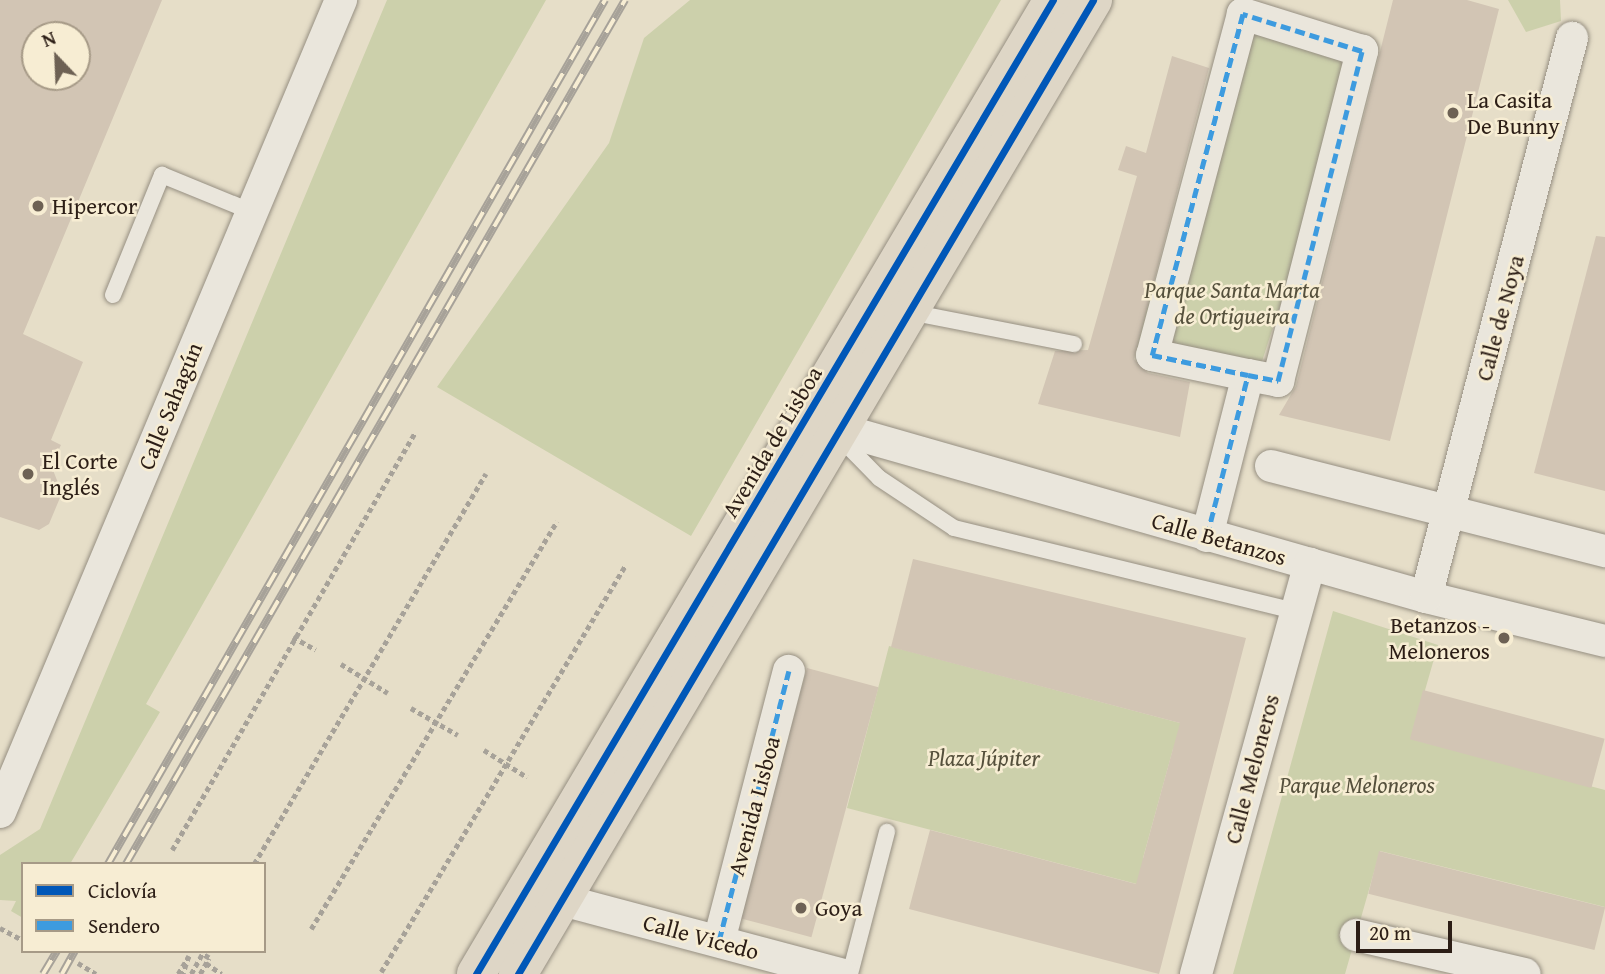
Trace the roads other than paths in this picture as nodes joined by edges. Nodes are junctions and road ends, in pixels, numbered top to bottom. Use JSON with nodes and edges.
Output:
{"nodes":[{"id":1,"x":341,"y":0,"type":"edge"},
{"id":2,"x":1053,"y":0,"type":"edge"},
{"id":3,"x":1093,"y":0,"type":"edge"},
{"id":4,"x":1572,"y":38,"type":"dead end"},
{"id":5,"x":250,"y":211,"type":"junction"},
{"id":6,"x":113,"y":295,"type":"dead end"},
{"id":7,"x":909,"y":312,"type":"junction"},
{"id":8,"x":1073,"y":344,"type":"dead end"},
{"id":9,"x":1248,"y":375,"type":"junction"},
{"id":10,"x":821,"y":425,"type":"junction"},
{"id":11,"x":1271,"y":466,"type":"dead end"},
{"id":12,"x":1449,"y":510,"type":"junction"},
{"id":13,"x":1207,"y":536,"type":"junction"},
{"id":14,"x":1605,"y":551,"type":"edge"},
{"id":15,"x":1310,"y":564,"type":"junction"},
{"id":16,"x":1426,"y":597,"type":"junction"},
{"id":17,"x":1295,"y":611,"type":"junction"},
{"id":18,"x":1605,"y":641,"type":"edge"},
{"id":19,"x":789,"y":671,"type":"dead end"},
{"id":20,"x":0,"y":812,"type":"edge"},
{"id":21,"x":887,"y":832,"type":"dead end"},
{"id":22,"x":562,"y":900,"type":"junction"},
{"id":23,"x":1356,"y":935,"type":"dead end"},
{"id":24,"x":734,"y":954,"type":"edge"},
{"id":25,"x":476,"y":974,"type":"edge"},
{"id":26,"x":517,"y":974,"type":"edge"},
{"id":27,"x":841,"y":974,"type":"edge"},
{"id":28,"x":850,"y":974,"type":"edge"},
{"id":29,"x":1196,"y":974,"type":"edge"},
{"id":30,"x":1525,"y":974,"type":"edge"}],
"edges":[{"from":1,"to":5,"type":"street","name":"Calle Sahagún"},
{"from":2,"to":10,"type":"main road","name":"Avenida de Lisboa"},
{"from":3,"to":7,"type":"main road","name":"Avenida de Lisboa"},
{"from":4,"to":12,"type":"street","name":"Calle de Noya"},
{"from":5,"to":6,"type":"lane"},
{"from":5,"to":20,"type":"street","name":"Calle Sahagún"},
{"from":7,"to":8,"type":"lane"},
{"from":7,"to":10,"type":"main road","name":"Avenida de Lisboa"},
{"from":9,"to":9,"type":"street"},
{"from":9,"to":13,"type":"street"},
{"from":10,"to":13,"type":"street","name":"Calle Betanzos"},
{"from":10,"to":17,"type":"lane"},
{"from":10,"to":22,"type":"main road","name":"Avenida de Lisboa"},
{"from":10,"to":25,"type":"main road","name":"Avenida de Lisboa"},
{"from":11,"to":12,"type":"street"},
{"from":12,"to":14,"type":"street"},
{"from":12,"to":16,"type":"street","name":"Calle de Noya"},
{"from":13,"to":15,"type":"street","name":"Calle Betanzos"},
{"from":15,"to":16,"type":"street","name":"Calle Betanzos"},
{"from":15,"to":17,"type":"street","name":"Calle Meloneros"},
{"from":16,"to":18,"type":"street","name":"Calle Betanzos"},
{"from":17,"to":29,"type":"street","name":"Calle Meloneros"},
{"from":19,"to":24,"type":"street","name":"Avenida Lisboa"},
{"from":21,"to":28,"type":"lane"},
{"from":22,"to":24,"type":"street","name":"Calle Vicedo"},
{"from":22,"to":26,"type":"main road","name":"Avenida de Lisboa"},
{"from":23,"to":30,"type":"street"},
{"from":24,"to":27,"type":"street","name":"Calle Vicedo"}]}
